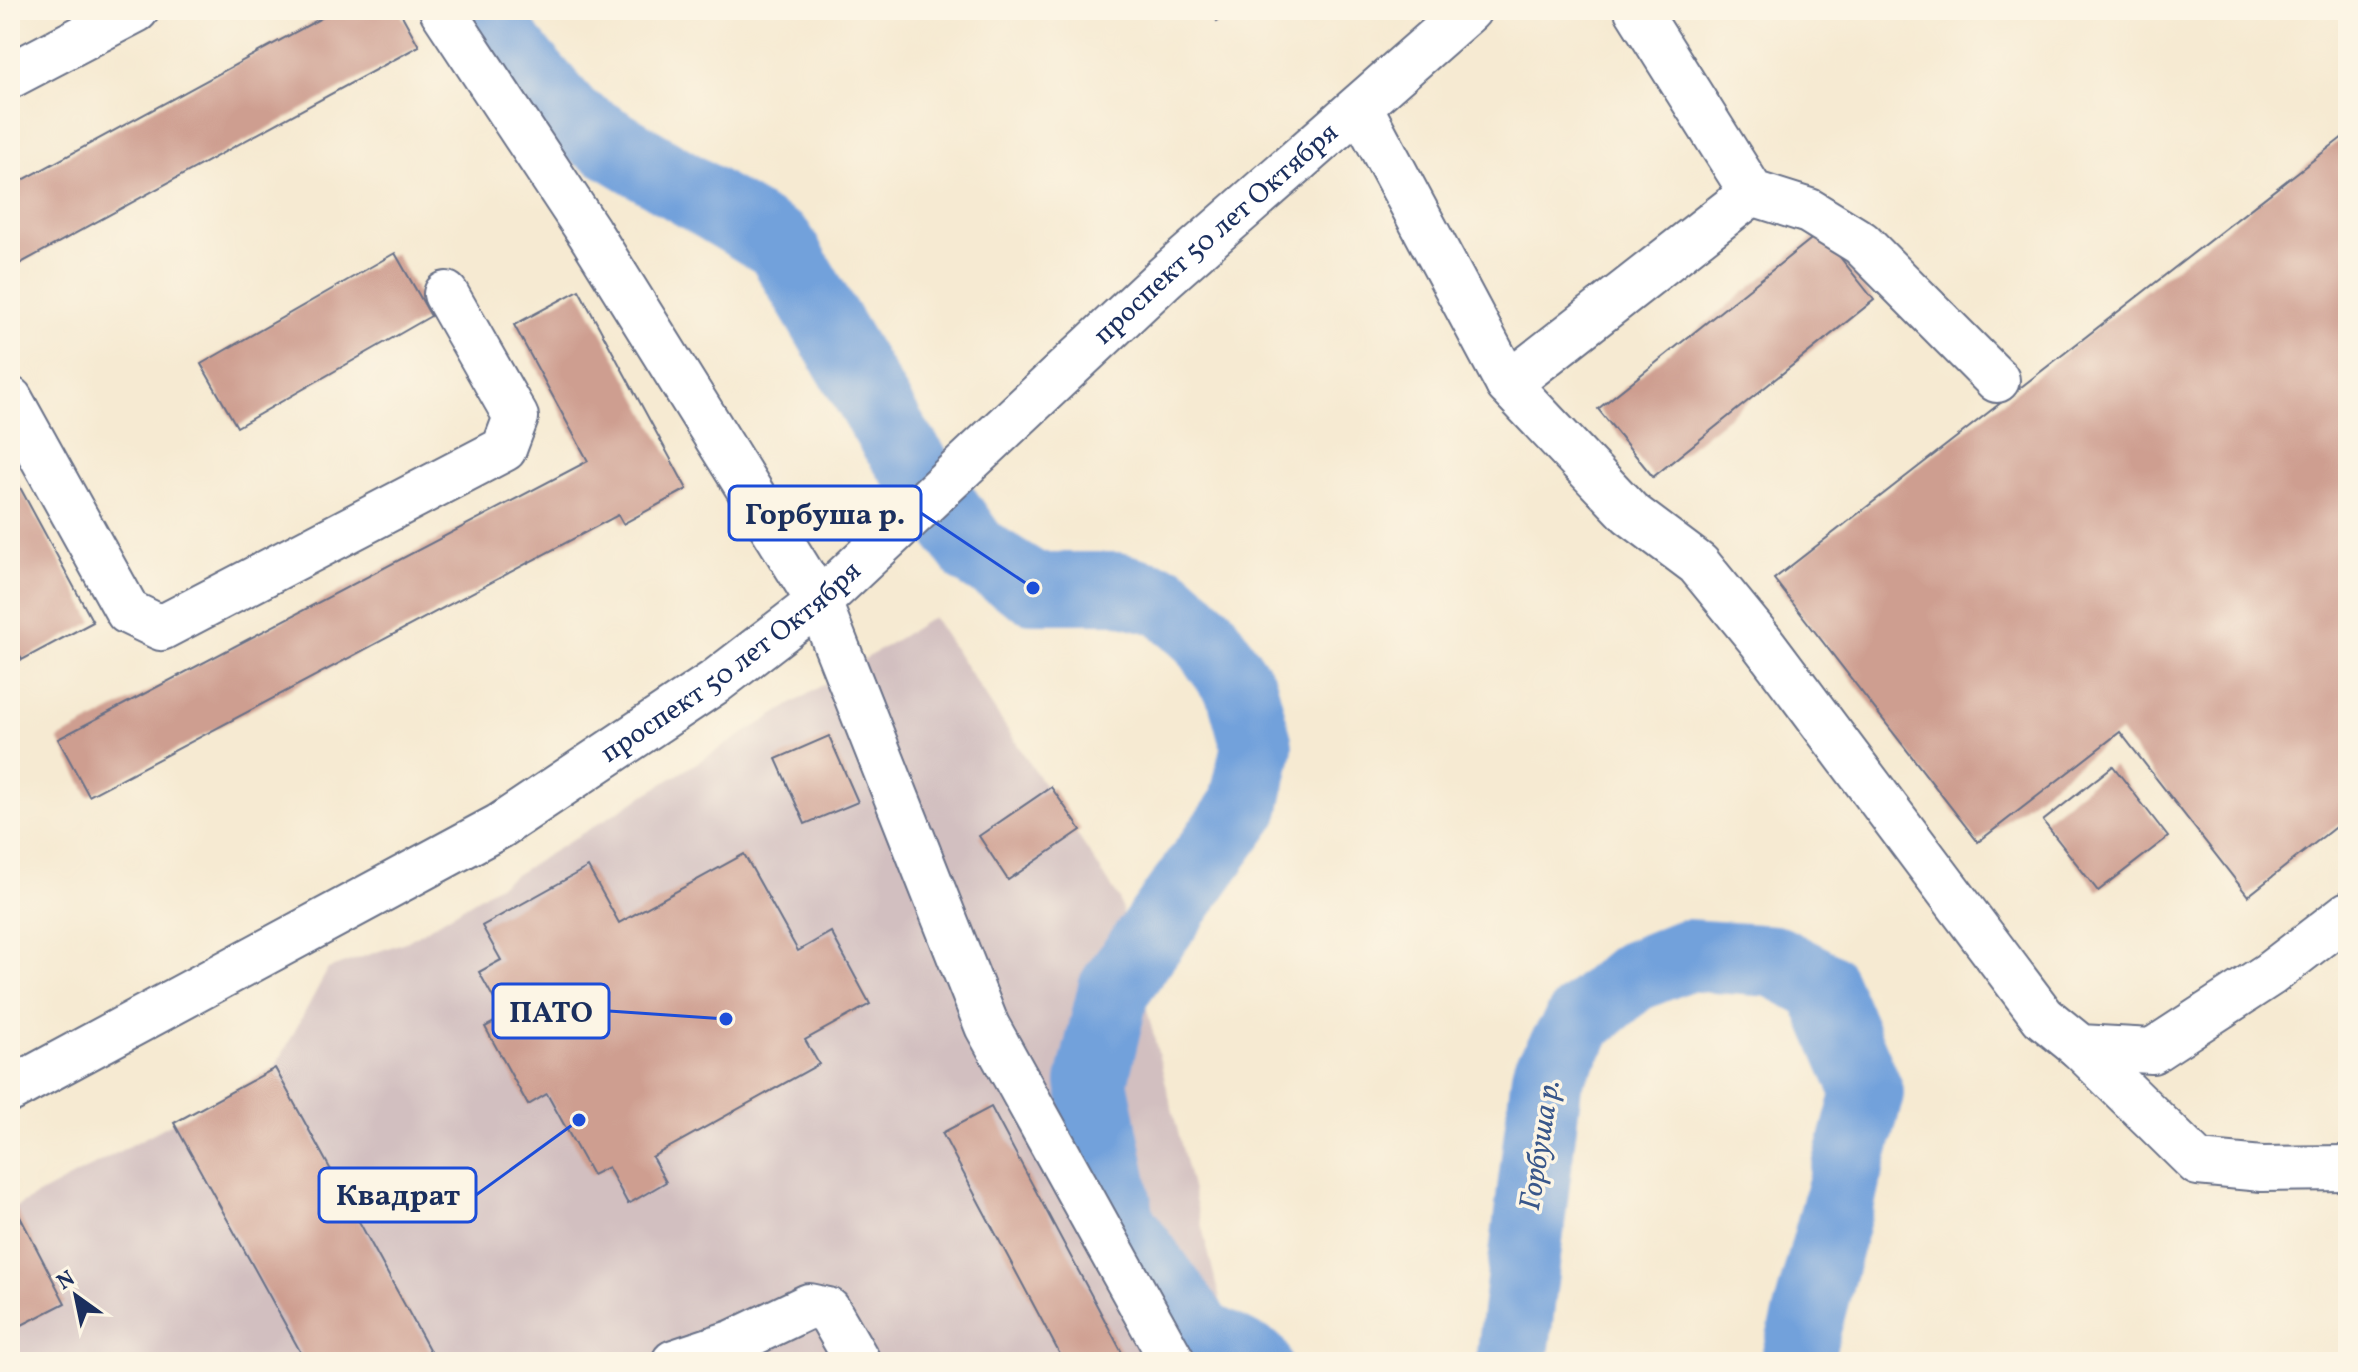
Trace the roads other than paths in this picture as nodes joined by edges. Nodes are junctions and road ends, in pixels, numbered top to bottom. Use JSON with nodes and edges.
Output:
{"nodes":[{"id":1,"x":136,"y":10,"type":"edge"},
{"id":2,"x":442,"y":10,"type":"edge"},
{"id":3,"x":1469,"y":10,"type":"edge"},
{"id":4,"x":1637,"y":10,"type":"edge"},
{"id":5,"x":10,"y":76,"type":"edge"},
{"id":6,"x":1360,"y":107,"type":"junction"},
{"id":7,"x":1752,"y":193,"type":"junction"},
{"id":8,"x":446,"y":294,"type":"dead end"},
{"id":9,"x":1997,"y":380,"type":"dead end"},
{"id":10,"x":1508,"y":384,"type":"junction"},
{"id":11,"x":10,"y":399,"type":"edge"},
{"id":12,"x":819,"y":602,"type":"junction"},
{"id":13,"x":2348,"y":914,"type":"edge"},
{"id":14,"x":2080,"y":1047,"type":"junction"},
{"id":15,"x":10,"y":1090,"type":"edge"},
{"id":16,"x":2348,"y":1168,"type":"edge"},
{"id":17,"x":674,"y":1362,"type":"edge"},
{"id":18,"x":858,"y":1362,"type":"edge"},
{"id":19,"x":1173,"y":1362,"type":"edge"}],
"edges":[{"from":1,"to":5,"type":"main road"},
{"from":2,"to":12,"type":"main road"},
{"from":3,"to":6,"type":"main road","name":"проспект 50 лет Октября"},
{"from":4,"to":7,"type":"main road"},
{"from":6,"to":10,"type":"main road"},
{"from":6,"to":12,"type":"main road","name":"проспект 50 лет Октября"},
{"from":7,"to":9,"type":"main road"},
{"from":7,"to":10,"type":"main road"},
{"from":8,"to":11,"type":"main road"},
{"from":10,"to":14,"type":"main road"},
{"from":12,"to":15,"type":"main road","name":"проспект 50 лет Октября"},
{"from":12,"to":19,"type":"main road"},
{"from":13,"to":14,"type":"main road"},
{"from":14,"to":16,"type":"main road"},
{"from":17,"to":18,"type":"main road"}]}
